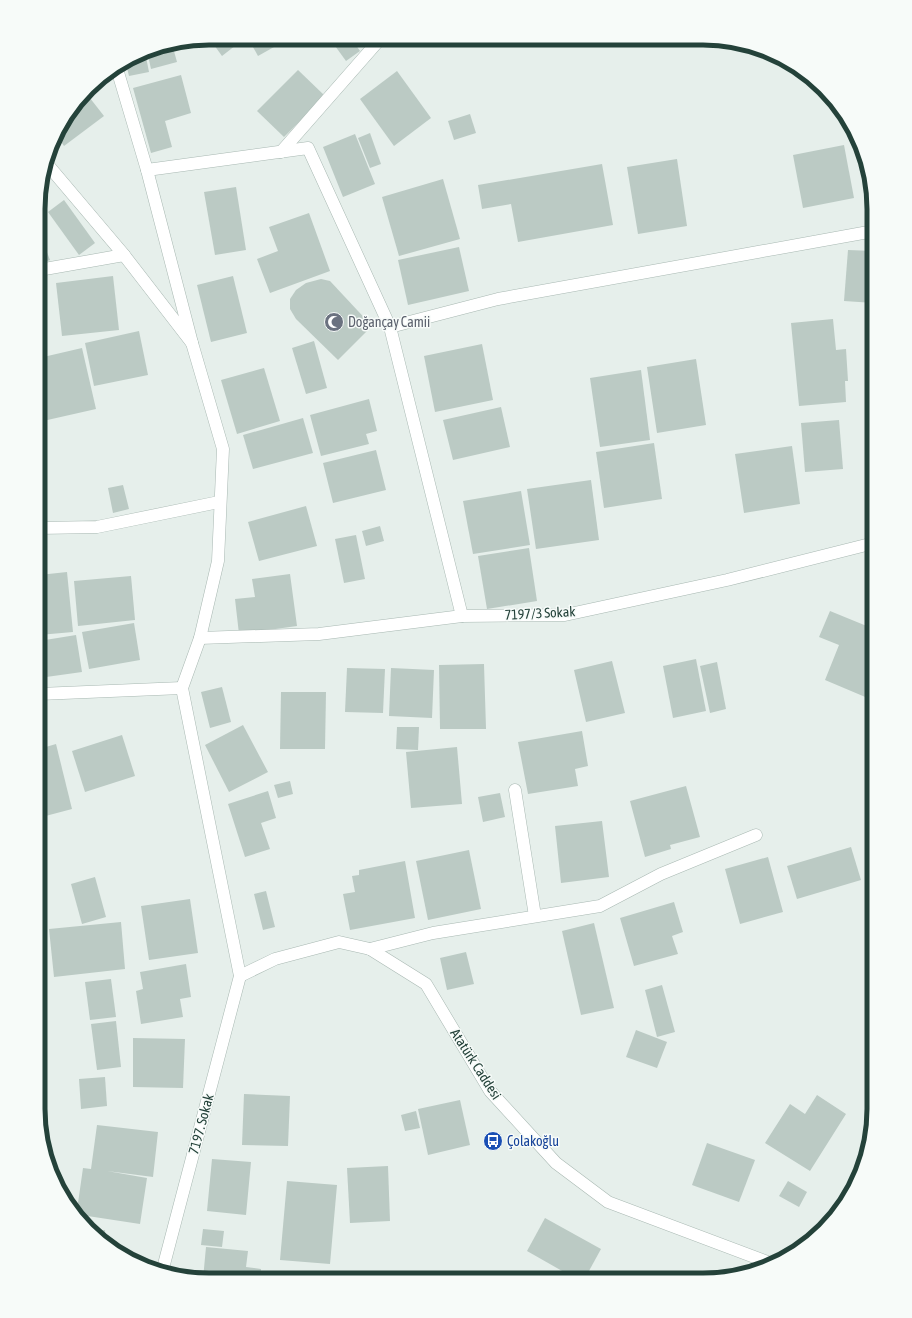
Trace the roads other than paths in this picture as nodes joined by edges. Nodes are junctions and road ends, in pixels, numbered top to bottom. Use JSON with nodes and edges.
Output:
{"nodes":[{"id":1,"x":375,"y":45,"type":"edge"},
{"id":2,"x":118,"y":73,"type":"edge"},
{"id":3,"x":282,"y":152,"type":"junction"},
{"id":4,"x":51,"y":168,"type":"edge"},
{"id":5,"x":147,"y":170,"type":"junction"},
{"id":6,"x":867,"y":232,"type":"edge"},
{"id":7,"x":124,"y":255,"type":"junction"},
{"id":8,"x":45,"y":269,"type":"edge"},
{"id":9,"x":390,"y":327,"type":"junction"},
{"id":10,"x":192,"y":343,"type":"junction"},
{"id":11,"x":219,"y":502,"type":"junction"},
{"id":12,"x":45,"y":528,"type":"edge"},
{"id":13,"x":867,"y":545,"type":"edge"},
{"id":14,"x":462,"y":616,"type":"junction"},
{"id":15,"x":200,"y":638,"type":"junction"},
{"id":16,"x":182,"y":688,"type":"junction"},
{"id":17,"x":45,"y":694,"type":"edge"},
{"id":18,"x":515,"y":790,"type":"dead end"},
{"id":19,"x":756,"y":835,"type":"dead end"},
{"id":20,"x":535,"y":916,"type":"junction"},
{"id":21,"x":370,"y":949,"type":"junction"},
{"id":22,"x":240,"y":976,"type":"junction"},
{"id":23,"x":764,"y":1261,"type":"edge"},
{"id":24,"x":164,"y":1266,"type":"edge"}],
"edges":[{"from":1,"to":3,"type":"street"},
{"from":2,"to":5,"type":"street"},
{"from":3,"to":5,"type":"street"},
{"from":3,"to":9,"type":"street"},
{"from":4,"to":7,"type":"street"},
{"from":5,"to":10,"type":"street"},
{"from":6,"to":9,"type":"street"},
{"from":7,"to":8,"type":"street"},
{"from":7,"to":10,"type":"street"},
{"from":9,"to":14,"type":"street"},
{"from":10,"to":11,"type":"street"},
{"from":11,"to":12,"type":"street"},
{"from":11,"to":15,"type":"street"},
{"from":13,"to":14,"type":"street","name":"7197/3 Sokak"},
{"from":14,"to":15,"type":"street","name":"7197/3 Sokak"},
{"from":15,"to":16,"type":"street"},
{"from":16,"to":17,"type":"street"},
{"from":16,"to":22,"type":"street"},
{"from":18,"to":20,"type":"street"},
{"from":19,"to":20,"type":"street"},
{"from":20,"to":21,"type":"street"},
{"from":21,"to":22,"type":"street","name":"Atatürk Caddesi"},
{"from":21,"to":23,"type":"street","name":"Atatürk Caddesi"},
{"from":22,"to":24,"type":"street","name":"7197. Sokak"}]}
